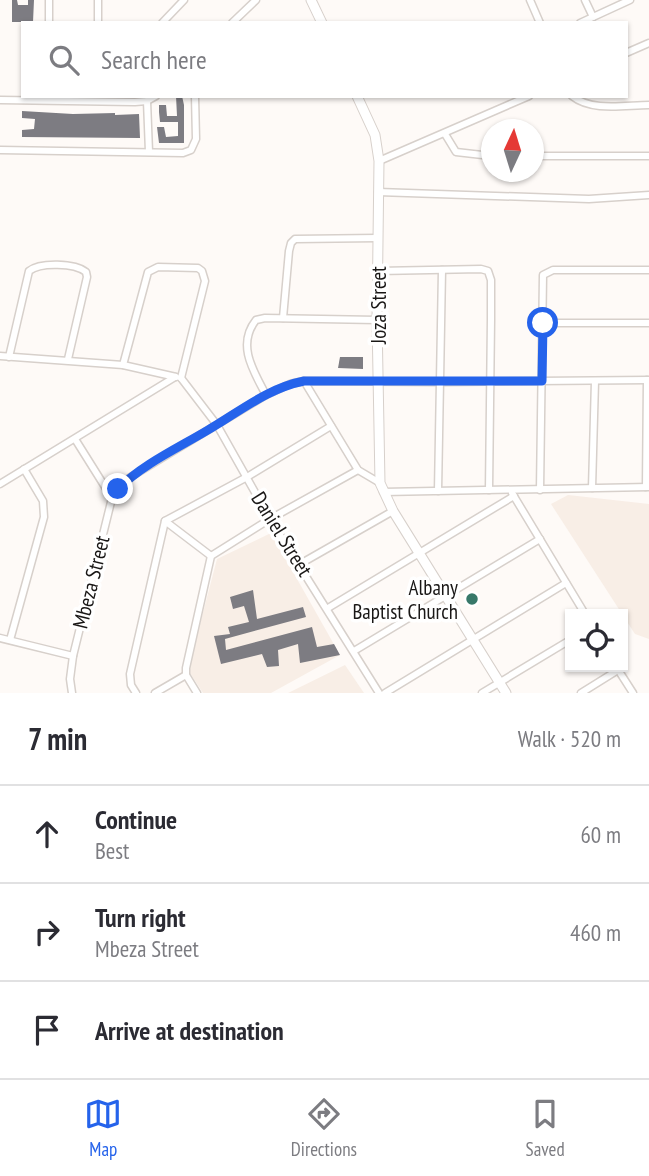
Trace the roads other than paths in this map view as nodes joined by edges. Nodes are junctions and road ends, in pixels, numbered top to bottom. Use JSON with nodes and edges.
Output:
{"nodes":[{"id":1,"x":49,"y":0,"type":"edge"},
{"id":2,"x":98,"y":0,"type":"edge"},
{"id":3,"x":184,"y":0,"type":"edge"},
{"id":4,"x":256,"y":0,"type":"edge"},
{"id":5,"x":311,"y":0,"type":"edge"},
{"id":6,"x":530,"y":0,"type":"edge"},
{"id":7,"x":585,"y":0,"type":"edge"},
{"id":8,"x":629,"y":0,"type":"edge"},
{"id":9,"x":593,"y":17,"type":"junction"},
{"id":10,"x":49,"y":21,"type":"edge"},
{"id":11,"x":98,"y":21,"type":"edge"},
{"id":12,"x":164,"y":21,"type":"edge"},
{"id":13,"x":234,"y":21,"type":"edge"},
{"id":14,"x":321,"y":21,"type":"edge"},
{"id":15,"x":539,"y":21,"type":"edge"},
{"id":16,"x":584,"y":21,"type":"edge"},
{"id":17,"x":649,"y":43,"type":"edge"},
{"id":18,"x":628,"y":52,"type":"edge"},
{"id":19,"x":152,"y":98,"type":"edge"},
{"id":20,"x":195,"y":98,"type":"edge"},
{"id":21,"x":358,"y":98,"type":"edge"},
{"id":22,"x":525,"y":98,"type":"edge"},
{"id":23,"x":575,"y":98,"type":"edge"},
{"id":24,"x":49,"y":99,"type":"edge"},
{"id":25,"x":98,"y":99,"type":"edge"},
{"id":26,"x":0,"y":100,"type":"edge"},
{"id":27,"x":147,"y":101,"type":"junction"},
{"id":28,"x":649,"y":104,"type":"edge"},
{"id":29,"x":445,"y":134,"type":"junction"},
{"id":30,"x":0,"y":150,"type":"edge"},
{"id":31,"x":149,"y":152,"type":"junction"},
{"id":32,"x":481,"y":155,"type":"edge"},
{"id":33,"x":544,"y":156,"type":"edge"},
{"id":34,"x":649,"y":156,"type":"edge"},
{"id":35,"x":379,"y":161,"type":"junction"},
{"id":36,"x":378,"y":192,"type":"junction"},
{"id":37,"x":649,"y":195,"type":"edge"},
{"id":38,"x":378,"y":238,"type":"junction"},
{"id":39,"x":442,"y":270,"type":"junction"},
{"id":40,"x":649,"y":270,"type":"edge"},
{"id":41,"x":378,"y":271,"type":"junction"},
{"id":42,"x":283,"y":318,"type":"junction"},
{"id":43,"x":377,"y":320,"type":"junction"},
{"id":44,"x":543,"y":323,"type":"junction"},
{"id":45,"x":649,"y":323,"type":"edge"},
{"id":46,"x":0,"y":356,"type":"edge"},
{"id":47,"x":9,"y":357,"type":"junction"},
{"id":48,"x":68,"y":359,"type":"junction"},
{"id":49,"x":122,"y":365,"type":"junction"},
{"id":50,"x":178,"y":377,"type":"junction"},
{"id":51,"x":648,"y":380,"type":"edge"},
{"id":52,"x":304,"y":381,"type":"junction"},
{"id":53,"x":378,"y":381,"type":"junction"},
{"id":54,"x":542,"y":381,"type":"junction"},
{"id":55,"x":595,"y":381,"type":"junction"},
{"id":56,"x":440,"y":382,"type":"junction"},
{"id":57,"x":491,"y":382,"type":"junction"},
{"id":58,"x":266,"y":395,"type":"junction"},
{"id":59,"x":217,"y":425,"type":"junction"},
{"id":60,"x":331,"y":426,"type":"junction"},
{"id":61,"x":75,"y":439,"type":"junction"},
{"id":62,"x":24,"y":469,"type":"junction"},
{"id":63,"x":358,"y":470,"type":"junction"},
{"id":64,"x":247,"y":477,"type":"junction"},
{"id":65,"x":0,"y":485,"type":"edge"},
{"id":66,"x":648,"y":487,"type":"edge"},
{"id":67,"x":382,"y":488,"type":"junction"},
{"id":68,"x":592,"y":488,"type":"junction"},
{"id":69,"x":489,"y":490,"type":"junction"},
{"id":70,"x":540,"y":490,"type":"junction"},
{"id":71,"x":438,"y":491,"type":"junction"},
{"id":72,"x":512,"y":493,"type":"junction"},
{"id":73,"x":112,"y":499,"type":"junction"},
{"id":74,"x":393,"y":511,"type":"junction"},
{"id":75,"x":270,"y":519,"type":"junction"},
{"id":76,"x":165,"y":522,"type":"junction"},
{"id":77,"x":540,"y":538,"type":"junction"},
{"id":78,"x":419,"y":553,"type":"junction"},
{"id":79,"x":211,"y":556,"type":"junction"},
{"id":80,"x":300,"y":564,"type":"junction"},
{"id":81,"x":566,"y":583,"type":"junction"},
{"id":82,"x":445,"y":597,"type":"junction"},
{"id":83,"x":328,"y":608,"type":"junction"},
{"id":84,"x":582,"y":609,"type":"edge"},
{"id":85,"x":0,"y":638,"type":"edge"},
{"id":86,"x":472,"y":639,"type":"junction"},
{"id":87,"x":10,"y":640,"type":"junction"},
{"id":88,"x":565,"y":643,"type":"edge"},
{"id":89,"x":354,"y":651,"type":"junction"},
{"id":90,"x":73,"y":656,"type":"junction"},
{"id":91,"x":611,"y":672,"type":"edge"},
{"id":92,"x":620,"y":672,"type":"edge"},
{"id":93,"x":186,"y":675,"type":"junction"},
{"id":94,"x":499,"y":682,"type":"junction"},
{"id":95,"x":72,"y":693,"type":"edge"},
{"id":96,"x":136,"y":693,"type":"edge"},
{"id":97,"x":155,"y":693,"type":"edge"},
{"id":98,"x":197,"y":693,"type":"edge"},
{"id":99,"x":379,"y":693,"type":"edge"},
{"id":100,"x":385,"y":693,"type":"edge"},
{"id":101,"x":482,"y":693,"type":"edge"},
{"id":102,"x":506,"y":693,"type":"edge"},
{"id":103,"x":581,"y":693,"type":"edge"},
{"id":104,"x":633,"y":693,"type":"edge"}],
"edges":[{"from":1,"to":10,"type":"street"},
{"from":2,"to":11,"type":"street"},
{"from":3,"to":12,"type":"street"},
{"from":4,"to":13,"type":"street"},
{"from":5,"to":14,"type":"street"},
{"from":6,"to":15,"type":"street"},
{"from":7,"to":9,"type":"street"},
{"from":8,"to":9,"type":"street"},
{"from":9,"to":16,"type":"street"},
{"from":17,"to":18,"type":"street"},
{"from":19,"to":27,"type":"street"},
{"from":20,"to":31,"type":"street"},
{"from":21,"to":35,"type":"street","name":"Joza Street"},
{"from":22,"to":29,"type":"street"},
{"from":23,"to":28,"type":"street"},
{"from":24,"to":25,"type":"street"},
{"from":24,"to":26,"type":"street"},
{"from":25,"to":27,"type":"street"},
{"from":27,"to":31,"type":"street"},
{"from":29,"to":32,"type":"street"},
{"from":29,"to":35,"type":"street"},
{"from":30,"to":31,"type":"street"},
{"from":33,"to":34,"type":"street"},
{"from":35,"to":36,"type":"street","name":"Joza Street"},
{"from":36,"to":37,"type":"street"},
{"from":36,"to":38,"type":"street","name":"Joza Street"},
{"from":38,"to":41,"type":"street","name":"Joza Street"},
{"from":38,"to":42,"type":"street"},
{"from":39,"to":41,"type":"street"},
{"from":39,"to":56,"type":"street"},
{"from":39,"to":57,"type":"street"},
{"from":40,"to":44,"type":"street"},
{"from":41,"to":43,"type":"street","name":"Joza Street"},
{"from":42,"to":43,"type":"street"},
{"from":42,"to":58,"type":"street"},
{"from":43,"to":53,"type":"street","name":"Joza Street"},
{"from":44,"to":45,"type":"street"},
{"from":44,"to":54,"type":"street"},
{"from":46,"to":47,"type":"street"},
{"from":47,"to":48,"type":"street"},
{"from":47,"to":48,"type":"street"},
{"from":48,"to":49,"type":"street"},
{"from":49,"to":50,"type":"street"},
{"from":49,"to":50,"type":"street"},
{"from":50,"to":59,"type":"street","name":"Daniel Street"},
{"from":50,"to":61,"type":"street"},
{"from":51,"to":55,"type":"street","name":"Mbeza Street"},
{"from":51,"to":66,"type":"street"},
{"from":52,"to":53,"type":"street","name":"Mbeza Street"},
{"from":52,"to":58,"type":"street","name":"Mbeza Street"},
{"from":52,"to":60,"type":"street"},
{"from":53,"to":56,"type":"street","name":"Mbeza Street"},
{"from":53,"to":67,"type":"street","name":"Joza Street"},
{"from":54,"to":55,"type":"street","name":"Mbeza Street"},
{"from":54,"to":57,"type":"street","name":"Mbeza Street"},
{"from":54,"to":70,"type":"street"},
{"from":55,"to":68,"type":"street"},
{"from":56,"to":57,"type":"street","name":"Mbeza Street"},
{"from":56,"to":71,"type":"street"},
{"from":57,"to":69,"type":"street"},
{"from":58,"to":59,"type":"street","name":"Mbeza Street"},
{"from":59,"to":64,"type":"street","name":"Daniel Street"},
{"from":59,"to":73,"type":"street","name":"Mbeza Street"},
{"from":60,"to":63,"type":"street"},
{"from":60,"to":64,"type":"street"},
{"from":61,"to":62,"type":"street"},
{"from":61,"to":73,"type":"street"},
{"from":62,"to":65,"type":"street"},
{"from":62,"to":87,"type":"street"},
{"from":63,"to":67,"type":"street"},
{"from":63,"to":75,"type":"street"},
{"from":64,"to":75,"type":"street","name":"Daniel Street"},
{"from":64,"to":76,"type":"street"},
{"from":66,"to":68,"type":"street"},
{"from":67,"to":71,"type":"street"},
{"from":67,"to":74,"type":"street","name":"Joza Street"},
{"from":68,"to":70,"type":"street"},
{"from":69,"to":71,"type":"street"},
{"from":69,"to":72,"type":"street"},
{"from":70,"to":72,"type":"street"},
{"from":72,"to":77,"type":"street"},
{"from":72,"to":78,"type":"street"},
{"from":73,"to":90,"type":"street","name":"Mbeza Street"},
{"from":74,"to":78,"type":"street","name":"Joza Street"},
{"from":74,"to":80,"type":"street"},
{"from":75,"to":79,"type":"street"},
{"from":75,"to":80,"type":"street","name":"Daniel Street"},
{"from":76,"to":79,"type":"street"},
{"from":76,"to":96,"type":"street"},
{"from":77,"to":81,"type":"street"},
{"from":77,"to":82,"type":"street"},
{"from":78,"to":82,"type":"street","name":"Joza Street"},
{"from":78,"to":83,"type":"street"},
{"from":79,"to":93,"type":"street"},
{"from":80,"to":83,"type":"street","name":"Daniel Street"},
{"from":81,"to":84,"type":"street"},
{"from":81,"to":86,"type":"street"},
{"from":82,"to":86,"type":"street","name":"Joza Street"},
{"from":82,"to":89,"type":"street"},
{"from":83,"to":89,"type":"street","name":"Daniel Street"},
{"from":85,"to":87,"type":"street"},
{"from":86,"to":94,"type":"street","name":"Joza Street"},
{"from":86,"to":100,"type":"street"},
{"from":87,"to":90,"type":"street"},
{"from":88,"to":94,"type":"street"},
{"from":89,"to":99,"type":"street","name":"Daniel Street"},
{"from":90,"to":95,"type":"street","name":"Mbeza Street"},
{"from":91,"to":103,"type":"street"},
{"from":92,"to":104,"type":"street"},
{"from":93,"to":97,"type":"street"},
{"from":93,"to":98,"type":"street"},
{"from":94,"to":101,"type":"street"},
{"from":94,"to":102,"type":"street","name":"Joza Street"}]}
